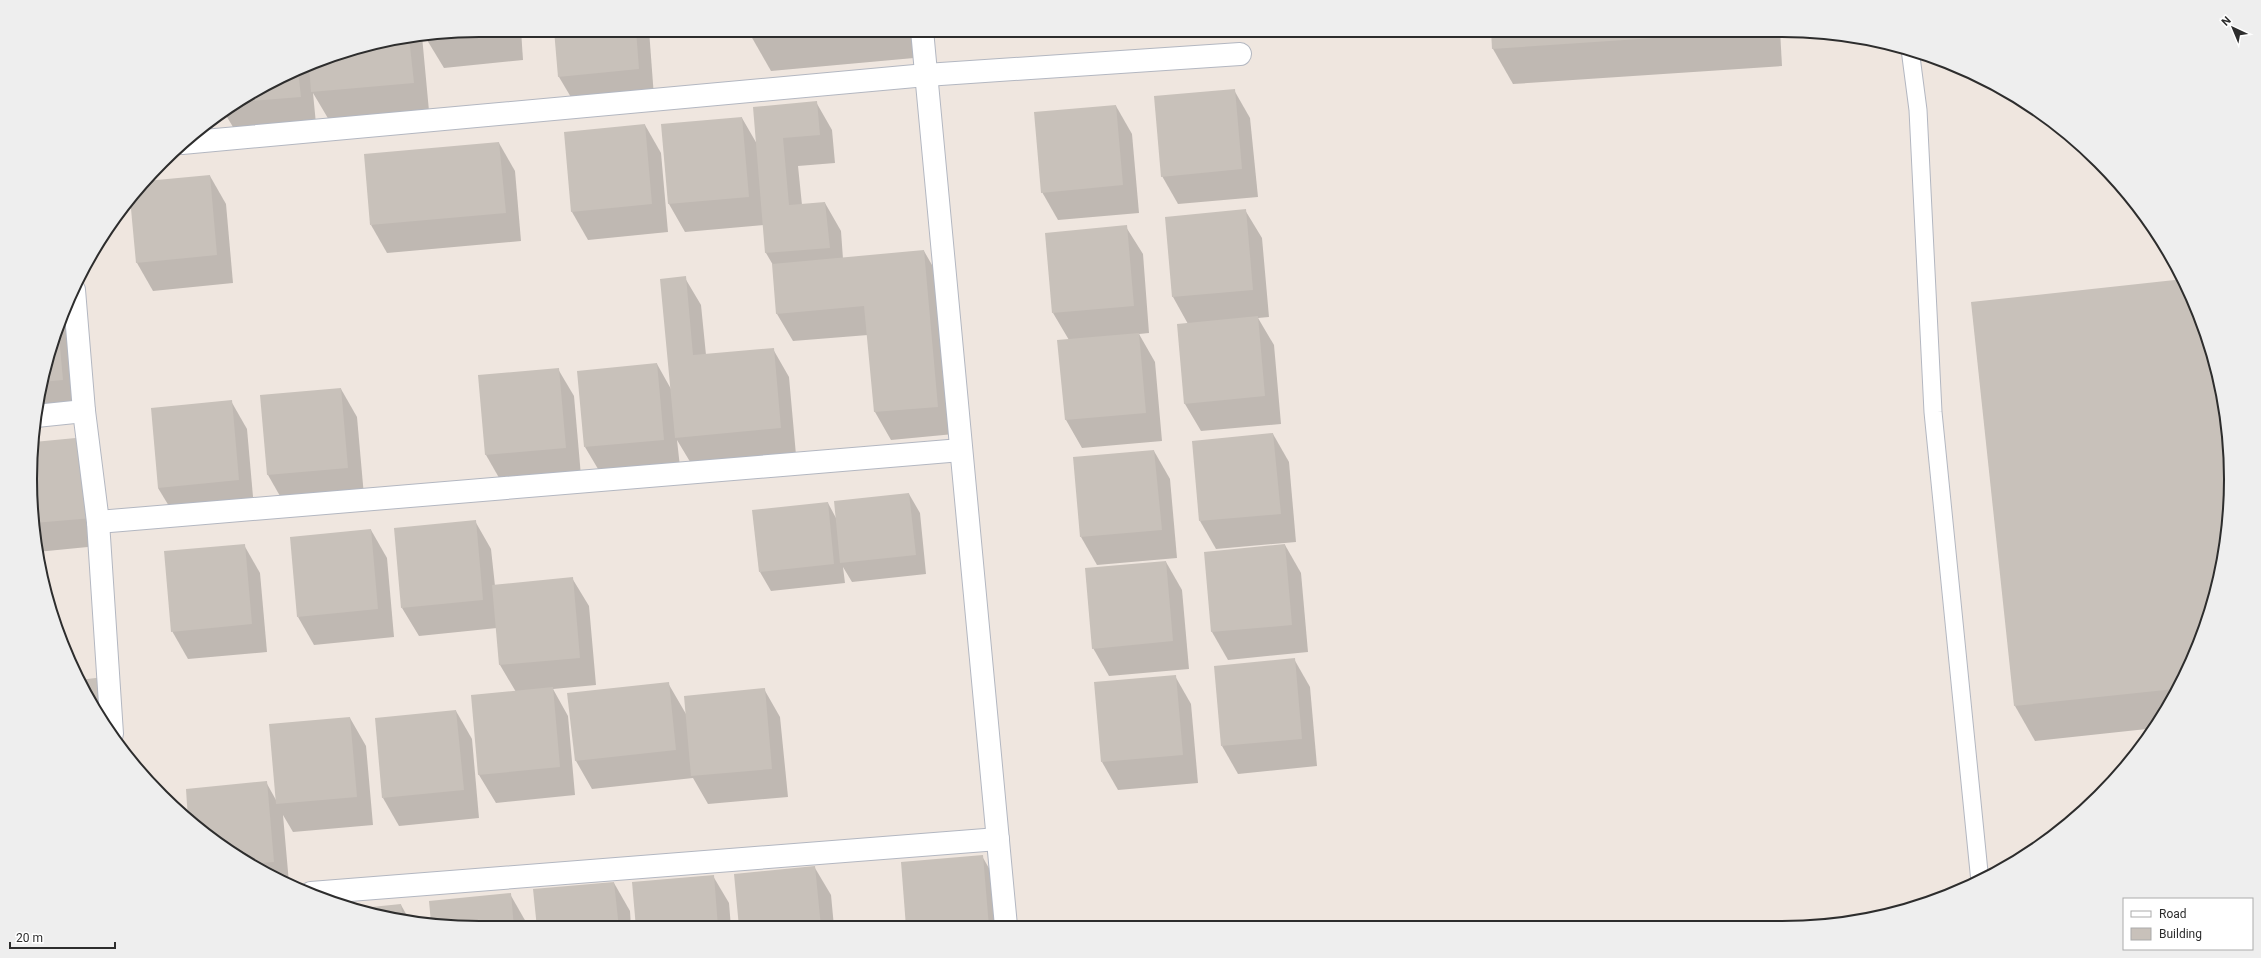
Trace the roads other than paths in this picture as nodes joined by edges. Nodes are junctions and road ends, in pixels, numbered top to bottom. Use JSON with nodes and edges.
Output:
{"nodes":[{"id":1,"x":923,"y":37,"type":"edge"},
{"id":2,"x":1240,"y":54,"type":"dead end"},
{"id":3,"x":1911,"y":56,"type":"edge"},
{"id":4,"x":926,"y":74,"type":"junction"},
{"id":5,"x":194,"y":142,"type":"edge"},
{"id":6,"x":75,"y":301,"type":"edge"},
{"id":7,"x":84,"y":411,"type":"junction"},
{"id":8,"x":42,"y":415,"type":"edge"},
{"id":9,"x":962,"y":450,"type":"junction"},
{"id":10,"x":98,"y":522,"type":"junction"},
{"id":11,"x":111,"y":726,"type":"edge"},
{"id":12,"x":998,"y":839,"type":"junction"},
{"id":13,"x":1979,"y":874,"type":"edge"},
{"id":14,"x":323,"y":892,"type":"edge"},
{"id":15,"x":1006,"y":921,"type":"edge"}],
"edges":[{"from":1,"to":4,"type":"street"},
{"from":2,"to":4,"type":"street"},
{"from":3,"to":13,"type":"lane"},
{"from":4,"to":5,"type":"street"},
{"from":4,"to":9,"type":"street"},
{"from":6,"to":7,"type":"street"},
{"from":7,"to":8,"type":"street"},
{"from":7,"to":10,"type":"street"},
{"from":9,"to":10,"type":"street"},
{"from":9,"to":12,"type":"street"},
{"from":10,"to":11,"type":"street"},
{"from":12,"to":14,"type":"street"},
{"from":12,"to":15,"type":"street"}]}
